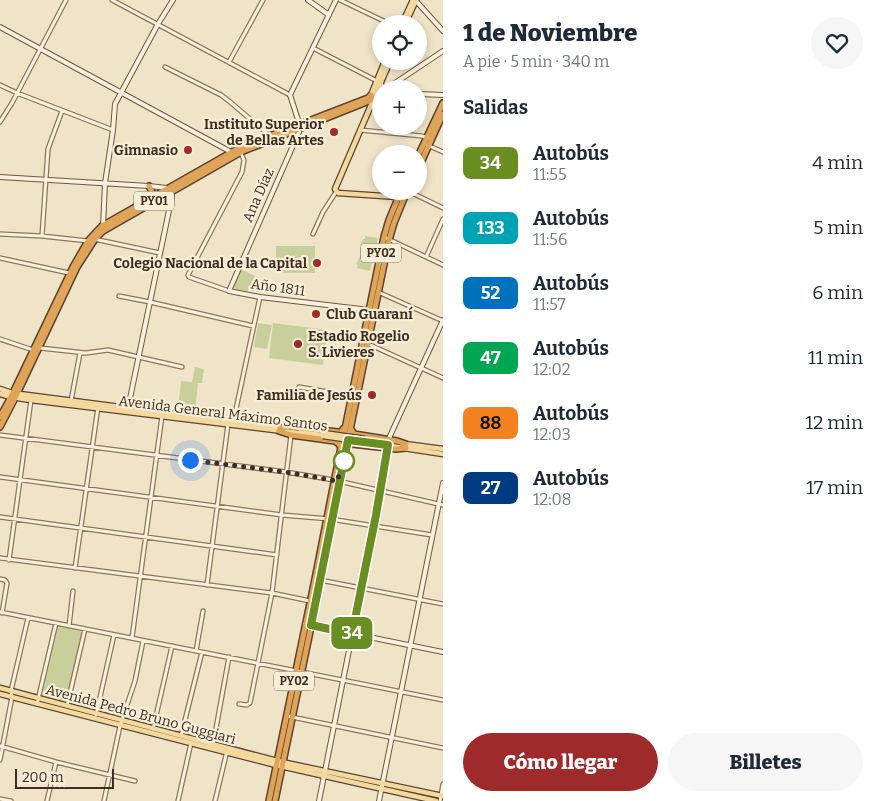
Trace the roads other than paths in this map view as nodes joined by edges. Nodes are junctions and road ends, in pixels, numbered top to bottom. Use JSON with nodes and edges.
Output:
{"nodes":[{"id":1,"x":66,"y":0,"type":"edge"},
{"id":2,"x":112,"y":0,"type":"edge"},
{"id":3,"x":173,"y":0,"type":"edge"},
{"id":4,"x":263,"y":0,"type":"edge"},
{"id":5,"x":308,"y":0,"type":"edge"},
{"id":6,"x":336,"y":0,"type":"edge"},
{"id":7,"x":340,"y":0,"type":"edge"},
{"id":8,"x":415,"y":0,"type":"edge"},
{"id":9,"x":329,"y":15,"type":"junction"},
{"id":10,"x":372,"y":15,"type":"edge"},
{"id":11,"x":408,"y":15,"type":"edge"},
{"id":12,"x":158,"y":24,"type":"junction"},
{"id":13,"x":0,"y":27,"type":"edge"},
{"id":14,"x":443,"y":31,"type":"edge"},
{"id":15,"x":313,"y":48,"type":"junction"},
{"id":16,"x":40,"y":49,"type":"junction"},
{"id":17,"x":443,"y":51,"type":"edge"},
{"id":18,"x":229,"y":62,"type":"junction"},
{"id":19,"x":165,"y":67,"type":"dead end"},
{"id":20,"x":375,"y":80,"type":"edge"},
{"id":21,"x":400,"y":80,"type":"edge"},
{"id":22,"x":0,"y":85,"type":"edge"},
{"id":23,"x":122,"y":92,"type":"junction"},
{"id":24,"x":17,"y":93,"type":"junction"},
{"id":25,"x":427,"y":94,"type":"edge"},
{"id":26,"x":290,"y":95,"type":"junction"},
{"id":27,"x":443,"y":95,"type":"edge"},
{"id":28,"x":372,"y":96,"type":"edge"},
{"id":29,"x":372,"y":99,"type":"edge"},
{"id":30,"x":443,"y":103,"type":"edge"},
{"id":31,"x":372,"y":107,"type":"edge"},
{"id":32,"x":62,"y":111,"type":"junction"},
{"id":33,"x":443,"y":114,"type":"edge"},
{"id":34,"x":0,"y":122,"type":"edge"},
{"id":35,"x":299,"y":126,"type":"junction"},
{"id":36,"x":113,"y":130,"type":"junction"},
{"id":37,"x":360,"y":130,"type":"junction"},
{"id":38,"x":270,"y":136,"type":"junction"},
{"id":39,"x":430,"y":138,"type":"junction"},
{"id":40,"x":427,"y":144,"type":"joint"},
{"id":41,"x":240,"y":150,"type":"junction"},
{"id":42,"x":232,"y":152,"type":"junction"},
{"id":43,"x":443,"y":152,"type":"edge"},
{"id":44,"x":0,"y":177,"type":"edge"},
{"id":45,"x":46,"y":181,"type":"junction"},
{"id":46,"x":105,"y":183,"type":"junction"},
{"id":47,"x":149,"y":186,"type":"junction"},
{"id":48,"x":169,"y":190,"type":"junction"},
{"id":49,"x":336,"y":192,"type":"junction"},
{"id":50,"x":154,"y":196,"type":"junction"},
{"id":51,"x":372,"y":196,"type":"edge"},
{"id":52,"x":400,"y":200,"type":"edge"},
{"id":53,"x":427,"y":200,"type":"edge"},
{"id":54,"x":443,"y":208,"type":"edge"},
{"id":55,"x":443,"y":219,"type":"edge"},
{"id":56,"x":103,"y":228,"type":"junction"},
{"id":57,"x":0,"y":234,"type":"edge"},
{"id":58,"x":314,"y":234,"type":"dead end"},
{"id":59,"x":42,"y":236,"type":"junction"},
{"id":60,"x":387,"y":238,"type":"junction"},
{"id":61,"x":92,"y":240,"type":"junction"},
{"id":62,"x":160,"y":253,"type":"junction"},
{"id":63,"x":426,"y":257,"type":"junction"},
{"id":64,"x":0,"y":258,"type":"edge"},
{"id":65,"x":443,"y":265,"type":"edge"},
{"id":66,"x":69,"y":273,"type":"junction"},
{"id":67,"x":229,"y":291,"type":"junction"},
{"id":68,"x":378,"y":292,"type":"junction"},
{"id":69,"x":119,"y":296,"type":"dead end"},
{"id":70,"x":260,"y":297,"type":"junction"},
{"id":71,"x":150,"y":302,"type":"junction"},
{"id":72,"x":369,"y":310,"type":"junction"},
{"id":73,"x":443,"y":321,"type":"edge"},
{"id":74,"x":254,"y":326,"type":"junction"},
{"id":75,"x":0,"y":339,"type":"edge"},
{"id":76,"x":365,"y":342,"type":"junction"},
{"id":77,"x":36,"y":349,"type":"junction"},
{"id":78,"x":80,"y":353,"type":"junction"},
{"id":79,"x":138,"y":358,"type":"junction"},
{"id":80,"x":182,"y":367,"type":"dead end"},
{"id":81,"x":421,"y":368,"type":"junction"},
{"id":82,"x":443,"y":378,"type":"edge"},
{"id":83,"x":299,"y":387,"type":"dead end"},
{"id":84,"x":0,"y":389,"type":"edge"},
{"id":85,"x":0,"y":394,"type":"edge"},
{"id":86,"x":14,"y":396,"type":"junction"},
{"id":87,"x":352,"y":396,"type":"junction"},
{"id":88,"x":31,"y":400,"type":"junction"},
{"id":89,"x":71,"y":401,"type":"junction"},
{"id":90,"x":98,"y":407,"type":"junction"},
{"id":91,"x":128,"y":408,"type":"junction"},
{"id":92,"x":162,"y":415,"type":"junction"},
{"id":93,"x":0,"y":417,"type":"edge"},
{"id":94,"x":231,"y":423,"type":"junction"},
{"id":95,"x":348,"y":426,"type":"junction"},
{"id":96,"x":0,"y":427,"type":"edge"},
{"id":97,"x":279,"y":429,"type":"junction"},
{"id":98,"x":300,"y":432,"type":"junction"},
{"id":99,"x":291,"y":433,"type":"junction"},
{"id":100,"x":346,"y":434,"type":"dead end"},
{"id":101,"x":0,"y":435,"type":"edge"},
{"id":102,"x":26,"y":439,"type":"junction"},
{"id":103,"x":389,"y":444,"type":"junction"},
{"id":104,"x":344,"y":445,"type":"junction"},
{"id":105,"x":406,"y":446,"type":"junction"},
{"id":106,"x":92,"y":447,"type":"junction"},
{"id":107,"x":443,"y":449,"type":"edge"},
{"id":108,"x":443,"y":454,"type":"edge"},
{"id":109,"x":157,"y":456,"type":"junction"},
{"id":110,"x":223,"y":464,"type":"junction"},
{"id":111,"x":286,"y":472,"type":"junction"},
{"id":112,"x":0,"y":476,"type":"edge"},
{"id":113,"x":20,"y":480,"type":"junction"},
{"id":114,"x":337,"y":481,"type":"junction"},
{"id":115,"x":443,"y":483,"type":"edge"},
{"id":116,"x":86,"y":488,"type":"junction"},
{"id":117,"x":380,"y":491,"type":"junction"},
{"id":118,"x":152,"y":496,"type":"junction"},
{"id":119,"x":441,"y":505,"type":"edge"},
{"id":120,"x":217,"y":506,"type":"junction"},
{"id":121,"x":282,"y":515,"type":"junction"},
{"id":122,"x":0,"y":517,"type":"edge"},
{"id":123,"x":15,"y":519,"type":"junction"},
{"id":124,"x":330,"y":519,"type":"junction"},
{"id":125,"x":374,"y":526,"type":"junction"},
{"id":126,"x":80,"y":527,"type":"junction"},
{"id":127,"x":432,"y":535,"type":"junction"},
{"id":128,"x":146,"y":537,"type":"junction"},
{"id":129,"x":211,"y":545,"type":"junction"},
{"id":130,"x":277,"y":555,"type":"junction"},
{"id":131,"x":0,"y":558,"type":"edge"},
{"id":132,"x":10,"y":560,"type":"junction"},
{"id":133,"x":75,"y":568,"type":"junction"},
{"id":134,"x":141,"y":576,"type":"junction"},
{"id":135,"x":0,"y":579,"type":"edge"},
{"id":136,"x":318,"y":580,"type":"junction"},
{"id":137,"x":206,"y":585,"type":"junction"},
{"id":138,"x":361,"y":588,"type":"junction"},
{"id":139,"x":74,"y":592,"type":"dead end"},
{"id":140,"x":272,"y":593,"type":"junction"},
{"id":141,"x":419,"y":599,"type":"junction"},
{"id":142,"x":310,"y":601,"type":"junction"},
{"id":143,"x":443,"y":604,"type":"edge"},
{"id":144,"x":203,"y":611,"type":"dead end"},
{"id":145,"x":1,"y":612,"type":"edge"},
{"id":146,"x":28,"y":618,"type":"junction"},
{"id":147,"x":56,"y":623,"type":"junction"},
{"id":148,"x":308,"y":625,"type":"junction"},
{"id":149,"x":69,"y":626,"type":"junction"},
{"id":150,"x":85,"y":629,"type":"junction"},
{"id":151,"x":352,"y":634,"type":"junction"},
{"id":152,"x":114,"y":635,"type":"junction"},
{"id":153,"x":132,"y":638,"type":"junction"},
{"id":154,"x":143,"y":640,"type":"junction"},
{"id":155,"x":411,"y":645,"type":"junction"},
{"id":156,"x":172,"y":646,"type":"junction"},
{"id":157,"x":196,"y":651,"type":"junction"},
{"id":158,"x":202,"y":652,"type":"junction"},
{"id":159,"x":443,"y":652,"type":"edge"},
{"id":160,"x":229,"y":658,"type":"junction"},
{"id":161,"x":258,"y":663,"type":"junction"},
{"id":162,"x":299,"y":671,"type":"junction"},
{"id":163,"x":343,"y":680,"type":"junction"},
{"id":164,"x":0,"y":688,"type":"edge"},
{"id":165,"x":11,"y":691,"type":"junction"},
{"id":166,"x":401,"y":692,"type":"junction"},
{"id":167,"x":0,"y":694,"type":"edge"},
{"id":168,"x":12,"y":697,"type":"junction"},
{"id":169,"x":443,"y":700,"type":"edge"},
{"id":170,"x":38,"y":701,"type":"junction"},
{"id":171,"x":239,"y":704,"type":"dead end"},
{"id":172,"x":66,"y":708,"type":"junction"},
{"id":173,"x":96,"y":716,"type":"junction"},
{"id":174,"x":289,"y":717,"type":"junction"},
{"id":175,"x":122,"y":723,"type":"junction"},
{"id":176,"x":334,"y":726,"type":"junction"},
{"id":177,"x":153,"y":731,"type":"junction"},
{"id":178,"x":181,"y":738,"type":"junction"},
{"id":179,"x":392,"y":738,"type":"junction"},
{"id":180,"x":191,"y":741,"type":"junction"},
{"id":181,"x":212,"y":746,"type":"junction"},
{"id":182,"x":1,"y":747,"type":"edge"},
{"id":183,"x":443,"y":748,"type":"edge"},
{"id":184,"x":227,"y":750,"type":"junction"},
{"id":185,"x":0,"y":760,"type":"edge"},
{"id":186,"x":56,"y":762,"type":"junction"},
{"id":187,"x":279,"y":764,"type":"junction"},
{"id":188,"x":324,"y":773,"type":"junction"},
{"id":189,"x":109,"y":774,"type":"junction"},
{"id":190,"x":134,"y":781,"type":"dead end"},
{"id":191,"x":443,"y":784,"type":"edge"},
{"id":192,"x":382,"y":786,"type":"junction"},
{"id":193,"x":0,"y":798,"type":"edge"},
{"id":194,"x":441,"y":798,"type":"edge"},
{"id":195,"x":10,"y":801,"type":"edge"},
{"id":196,"x":47,"y":801,"type":"edge"},
{"id":197,"x":104,"y":801,"type":"edge"},
{"id":198,"x":178,"y":801,"type":"edge"},
{"id":199,"x":214,"y":801,"type":"edge"},
{"id":200,"x":269,"y":801,"type":"edge"},
{"id":201,"x":275,"y":801,"type":"edge"},
{"id":202,"x":319,"y":801,"type":"edge"},
{"id":203,"x":379,"y":801,"type":"edge"},
{"id":204,"x":436,"y":801,"type":"edge"}],
"edges":[{"from":1,"to":16,"type":"street"},
{"from":2,"to":12,"type":"street"},
{"from":3,"to":12,"type":"street"},
{"from":4,"to":18,"type":"street"},
{"from":5,"to":9,"type":"street"},
{"from":6,"to":9,"type":"street"},
{"from":7,"to":10,"type":"street"},
{"from":8,"to":11,"type":"main road"},
{"from":8,"to":14,"type":"street"},
{"from":9,"to":15,"type":"street"},
{"from":12,"to":18,"type":"street"},
{"from":12,"to":23,"type":"street"},
{"from":13,"to":16,"type":"street"},
{"from":15,"to":20,"type":"street"},
{"from":15,"to":26,"type":"street"},
{"from":16,"to":23,"type":"street"},
{"from":16,"to":24,"type":"street"},
{"from":17,"to":21,"type":"street"},
{"from":18,"to":26,"type":"street"},
{"from":19,"to":38,"type":"street"},
{"from":22,"to":24,"type":"street"},
{"from":23,"to":36,"type":"street"},
{"from":23,"to":42,"type":"street"},
{"from":24,"to":32,"type":"street"},
{"from":24,"to":34,"type":"street"},
{"from":25,"to":27,"type":"street"},
{"from":26,"to":35,"type":"street"},
{"from":28,"to":35,"type":"highway","number":"PY01"},
{"from":29,"to":35,"type":"highway","number":"PY01"},
{"from":30,"to":39,"type":"highway"},
{"from":31,"to":37,"type":"main road"},
{"from":32,"to":36,"type":"street"},
{"from":32,"to":45,"type":"street"},
{"from":33,"to":39,"type":"highway"},
{"from":35,"to":38,"type":"highway","number":"PY01"},
{"from":35,"to":41,"type":"highway","number":"PY01"},
{"from":35,"to":67,"type":"street","name":"Ana Díaz"},
{"from":36,"to":46,"type":"street"},
{"from":37,"to":39,"type":"street"},
{"from":37,"to":49,"type":"main road"},
{"from":38,"to":41,"type":"highway","number":"PY01"},
{"from":39,"to":40,"type":"highway"},
{"from":40,"to":43,"type":"street"},
{"from":41,"to":42,"type":"highway","number":"PY01"},
{"from":41,"to":48,"type":"highway","number":"PY01"},
{"from":41,"to":67,"type":"street","name":"Año 1811"},
{"from":42,"to":48,"type":"highway","number":"PY01"},
{"from":44,"to":45,"type":"street"},
{"from":45,"to":46,"type":"street"},
{"from":45,"to":59,"type":"street"},
{"from":46,"to":47,"type":"street"},
{"from":46,"to":56,"type":"street"},
{"from":47,"to":48,"type":"street"},
{"from":47,"to":50,"type":"highway"},
{"from":48,"to":50,"type":"highway","number":"PY01"},
{"from":48,"to":56,"type":"highway","number":"PY01"},
{"from":48,"to":62,"type":"street"},
{"from":49,"to":51,"type":"main road"},
{"from":49,"to":58,"type":"street"},
{"from":50,"to":56,"type":"highway","number":"PY01"},
{"from":52,"to":60,"type":"highway","number":"PY02"},
{"from":53,"to":54,"type":"street"},
{"from":55,"to":63,"type":"street"},
{"from":56,"to":61,"type":"highway","number":"PY01"},
{"from":57,"to":59,"type":"street"},
{"from":59,"to":61,"type":"street"},
{"from":60,"to":63,"type":"street"},
{"from":60,"to":68,"type":"highway","number":"PY02"},
{"from":60,"to":72,"type":"highway","number":"PY02"},
{"from":61,"to":62,"type":"street"},
{"from":61,"to":66,"type":"highway","number":"PY01"},
{"from":61,"to":77,"type":"highway","number":"PY01"},
{"from":62,"to":71,"type":"street"},
{"from":63,"to":65,"type":"street"},
{"from":64,"to":66,"type":"street"},
{"from":66,"to":77,"type":"highway","number":"PY01"},
{"from":67,"to":70,"type":"street","name":"Año 1811"},
{"from":68,"to":73,"type":"street"},
{"from":68,"to":76,"type":"highway","number":"PY02"},
{"from":69,"to":71,"type":"street"},
{"from":70,"to":72,"type":"street","name":"Año 1811"},
{"from":70,"to":74,"type":"street"},
{"from":71,"to":74,"type":"street"},
{"from":71,"to":79,"type":"street"},
{"from":72,"to":76,"type":"highway","number":"PY02"},
{"from":73,"to":81,"type":"street"},
{"from":74,"to":94,"type":"street"},
{"from":75,"to":77,"type":"street"},
{"from":76,"to":81,"type":"street"},
{"from":76,"to":87,"type":"highway","number":"PY02"},
{"from":76,"to":95,"type":"highway","number":"PY02"},
{"from":77,"to":78,"type":"street"},
{"from":77,"to":86,"type":"highway","number":"PY01"},
{"from":78,"to":79,"type":"street"},
{"from":78,"to":89,"type":"street"},
{"from":79,"to":80,"type":"street"},
{"from":79,"to":91,"type":"street"},
{"from":81,"to":82,"type":"street"},
{"from":81,"to":103,"type":"street"},
{"from":83,"to":87,"type":"street"},
{"from":84,"to":86,"type":"main road","name":"Avenida General Máximo Santos"},
{"from":85,"to":86,"type":"main road","name":"Avenida General Máximo Santos"},
{"from":86,"to":88,"type":"main road","name":"Avenida General Máximo Santos"},
{"from":86,"to":89,"type":"main road","name":"Avenida General Máximo Santos"},
{"from":86,"to":93,"type":"highway","number":"PY01"},
{"from":86,"to":96,"type":"highway","number":"PY01"},
{"from":87,"to":95,"type":"highway","number":"PY02"},
{"from":88,"to":90,"type":"main road","name":"Avenida General Máximo Santos"},
{"from":88,"to":102,"type":"street"},
{"from":89,"to":90,"type":"main road","name":"Avenida General Máximo Santos"},
{"from":90,"to":91,"type":"main road","name":"Avenida General Máximo Santos"},
{"from":90,"to":92,"type":"main road","name":"Avenida General Máximo Santos"},
{"from":90,"to":106,"type":"street"},
{"from":91,"to":92,"type":"main road","name":"Avenida General Máximo Santos"},
{"from":92,"to":94,"type":"main road","name":"Avenida General Máximo Santos"},
{"from":92,"to":109,"type":"street"},
{"from":94,"to":97,"type":"main road","name":"Avenida General Máximo Santos"},
{"from":94,"to":110,"type":"street"},
{"from":95,"to":97,"type":"highway"},
{"from":95,"to":100,"type":"highway","number":"PY02"},
{"from":95,"to":103,"type":"highway"},
{"from":97,"to":98,"type":"main road","name":"Avenida General Máximo Santos"},
{"from":97,"to":99,"type":"highway"},
{"from":98,"to":99,"type":"main road","name":"Avenida General Máximo Santos"},
{"from":98,"to":103,"type":"main road","name":"Avenida General Máximo Santos","bridge":true},
{"from":99,"to":104,"type":"highway"},
{"from":99,"to":111,"type":"street"},
{"from":101,"to":102,"type":"street"},
{"from":102,"to":106,"type":"street"},
{"from":102,"to":113,"type":"street"},
{"from":103,"to":104,"type":"highway"},
{"from":103,"to":105,"type":"highway"},
{"from":103,"to":117,"type":"street"},
{"from":104,"to":114,"type":"highway","number":"PY02"},
{"from":105,"to":107,"type":"main road"},
{"from":105,"to":108,"type":"main road"},
{"from":106,"to":109,"type":"street"},
{"from":106,"to":116,"type":"street"},
{"from":109,"to":110,"type":"street"},
{"from":109,"to":118,"type":"street"},
{"from":110,"to":111,"type":"street"},
{"from":110,"to":120,"type":"street"},
{"from":111,"to":114,"type":"street"},
{"from":111,"to":121,"type":"street"},
{"from":112,"to":113,"type":"street"},
{"from":113,"to":116,"type":"street"},
{"from":113,"to":123,"type":"street"},
{"from":114,"to":117,"type":"street"},
{"from":114,"to":124,"type":"highway","number":"PY02"},
{"from":115,"to":119,"type":"street"},
{"from":116,"to":118,"type":"street"},
{"from":116,"to":126,"type":"street"},
{"from":117,"to":119,"type":"street"},
{"from":117,"to":125,"type":"street"},
{"from":118,"to":120,"type":"street"},
{"from":118,"to":128,"type":"street"},
{"from":119,"to":127,"type":"street"},
{"from":120,"to":121,"type":"street"},
{"from":120,"to":129,"type":"street"},
{"from":121,"to":124,"type":"street"},
{"from":121,"to":130,"type":"street"},
{"from":122,"to":123,"type":"street"},
{"from":123,"to":126,"type":"street"},
{"from":123,"to":132,"type":"street"},
{"from":124,"to":125,"type":"street"},
{"from":124,"to":136,"type":"highway","number":"PY02"},
{"from":125,"to":127,"type":"street"},
{"from":125,"to":138,"type":"street"},
{"from":126,"to":128,"type":"street"},
{"from":126,"to":133,"type":"street"},
{"from":127,"to":141,"type":"street"},
{"from":128,"to":129,"type":"street"},
{"from":128,"to":134,"type":"street"},
{"from":129,"to":130,"type":"street"},
{"from":129,"to":137,"type":"street"},
{"from":130,"to":140,"type":"street"},
{"from":131,"to":132,"type":"street"},
{"from":132,"to":133,"type":"street"},
{"from":133,"to":134,"type":"street"},
{"from":134,"to":137,"type":"street"},
{"from":134,"to":153,"type":"street"},
{"from":135,"to":145,"type":"street"},
{"from":136,"to":138,"type":"street"},
{"from":136,"to":142,"type":"highway","number":"PY02"},
{"from":136,"to":148,"type":"highway","number":"PY02"},
{"from":137,"to":140,"type":"street"},
{"from":138,"to":141,"type":"street"},
{"from":138,"to":151,"type":"street"},
{"from":139,"to":149,"type":"street"},
{"from":140,"to":142,"type":"street"},
{"from":140,"to":161,"type":"street"},
{"from":141,"to":143,"type":"street"},
{"from":141,"to":155,"type":"street"},
{"from":142,"to":148,"type":"highway","number":"PY02"},
{"from":144,"to":157,"type":"street"},
{"from":145,"to":146,"type":"street"},
{"from":146,"to":147,"type":"street"},
{"from":146,"to":165,"type":"street"},
{"from":147,"to":149,"type":"street"},
{"from":147,"to":170,"type":"street"},
{"from":148,"to":151,"type":"street"},
{"from":148,"to":162,"type":"highway","number":"PY02"},
{"from":149,"to":150,"type":"street"},
{"from":150,"to":152,"type":"street"},
{"from":150,"to":172,"type":"street"},
{"from":151,"to":155,"type":"street"},
{"from":151,"to":163,"type":"street"},
{"from":152,"to":153,"type":"street"},
{"from":152,"to":173,"type":"street"},
{"from":153,"to":154,"type":"street"},
{"from":154,"to":156,"type":"street"},
{"from":154,"to":175,"type":"street"},
{"from":155,"to":159,"type":"street"},
{"from":155,"to":166,"type":"street"},
{"from":156,"to":157,"type":"street"},
{"from":156,"to":177,"type":"street"},
{"from":157,"to":158,"type":"street"},
{"from":158,"to":160,"type":"street"},
{"from":158,"to":178,"type":"street"},
{"from":160,"to":161,"type":"street"},
{"from":160,"to":181,"type":"street"},
{"from":161,"to":162,"type":"street"},
{"from":161,"to":171,"type":"street"},
{"from":162,"to":163,"type":"street"},
{"from":162,"to":174,"type":"highway","number":"PY02"},
{"from":163,"to":166,"type":"street"},
{"from":163,"to":176,"type":"street"},
{"from":164,"to":165,"type":"main road","name":"Avenida Pedro Bruno Guggiari"},
{"from":165,"to":168,"type":"street"},
{"from":165,"to":170,"type":"main road","name":"Avenida Pedro Bruno Guggiari"},
{"from":166,"to":169,"type":"street"},
{"from":166,"to":179,"type":"street"},
{"from":167,"to":168,"type":"main road","name":"Avenida Pedro Bruno Guggiari"},
{"from":168,"to":170,"type":"main road","name":"Avenida Pedro Bruno Guggiari"},
{"from":168,"to":182,"type":"street"},
{"from":170,"to":172,"type":"main road","name":"Avenida Pedro Bruno Guggiari"},
{"from":172,"to":173,"type":"main road","name":"Avenida Pedro Bruno Guggiari"},
{"from":173,"to":175,"type":"main road","name":"Avenida Pedro Bruno Guggiari"},
{"from":174,"to":176,"type":"street"},
{"from":174,"to":187,"type":"highway","number":"PY02"},
{"from":175,"to":177,"type":"main road","name":"Avenida Pedro Bruno Guggiari"},
{"from":175,"to":189,"type":"street"},
{"from":176,"to":179,"type":"street"},
{"from":176,"to":188,"type":"street"},
{"from":177,"to":178,"type":"main road","name":"Avenida Pedro Bruno Guggiari"},
{"from":178,"to":180,"type":"main road","name":"Avenida Pedro Bruno Guggiari"},
{"from":179,"to":183,"type":"street"},
{"from":179,"to":192,"type":"street"},
{"from":180,"to":181,"type":"main road","name":"Avenida Pedro Bruno Guggiari"},
{"from":180,"to":198,"type":"street"},
{"from":181,"to":184,"type":"main road","name":"Avenida Pedro Bruno Guggiari"},
{"from":182,"to":185,"type":"street"},
{"from":182,"to":186,"type":"street"},
{"from":184,"to":187,"type":"main road","name":"Avenida Pedro Bruno Guggiari"},
{"from":184,"to":199,"type":"street"},
{"from":186,"to":189,"type":"street"},
{"from":186,"to":196,"type":"street"},
{"from":187,"to":188,"type":"main road","name":"Avenida Pedro Bruno Guggiari"},
{"from":187,"to":200,"type":"highway","number":"PY02"},
{"from":187,"to":201,"type":"highway","number":"PY02"},
{"from":188,"to":192,"type":"main road","name":"Avenida Pedro Bruno Guggiari"},
{"from":188,"to":202,"type":"street"},
{"from":189,"to":190,"type":"street"},
{"from":189,"to":197,"type":"street"},
{"from":191,"to":194,"type":"street"},
{"from":192,"to":194,"type":"main road"},
{"from":192,"to":203,"type":"street"},
{"from":192,"to":204,"type":"main road"},
{"from":193,"to":195,"type":"street"}]}
